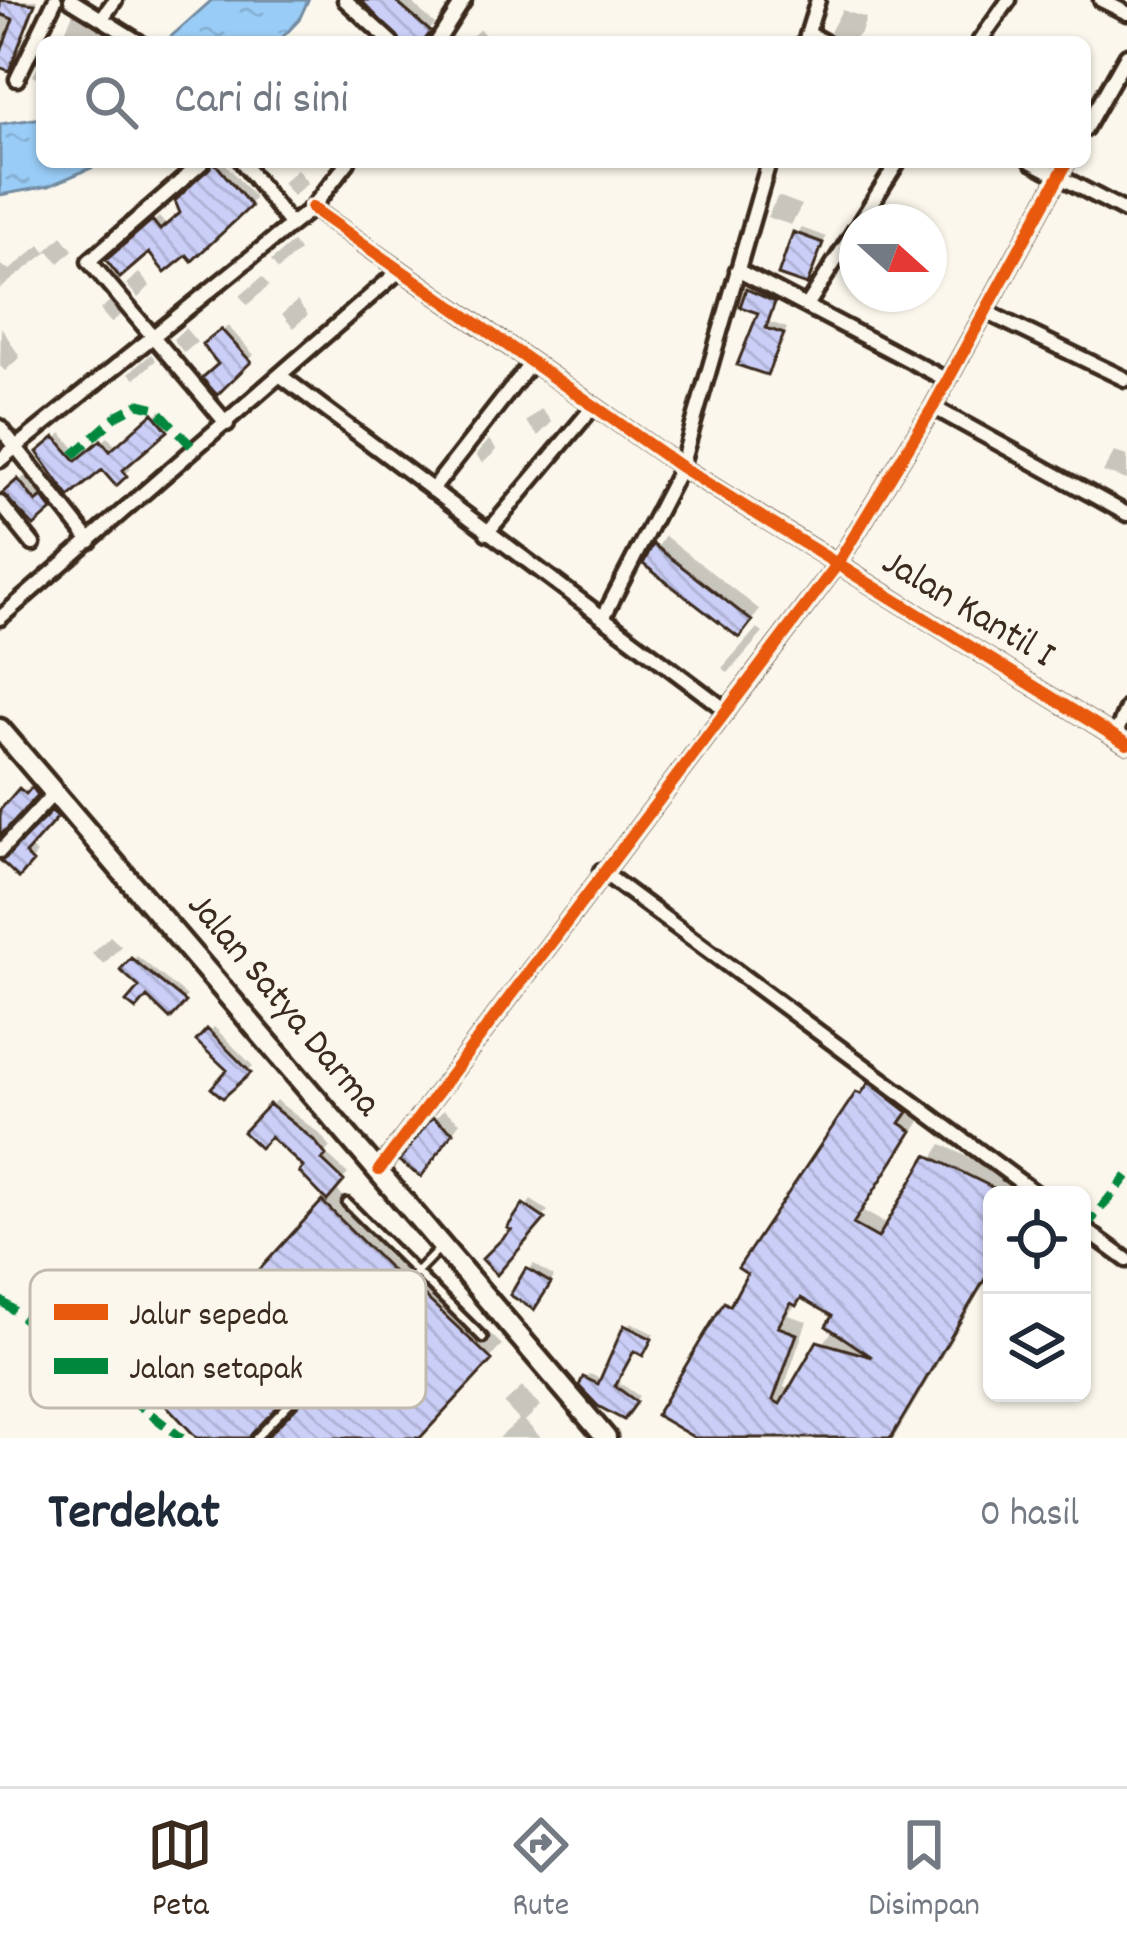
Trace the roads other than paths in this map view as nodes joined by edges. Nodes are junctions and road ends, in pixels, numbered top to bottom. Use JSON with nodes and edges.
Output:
{"nodes":[{"id":1,"x":55,"y":0,"type":"edge"},
{"id":2,"x":70,"y":0,"type":"edge"},
{"id":3,"x":116,"y":0,"type":"edge"},
{"id":4,"x":345,"y":0,"type":"edge"},
{"id":5,"x":464,"y":0,"type":"edge"},
{"id":6,"x":818,"y":0,"type":"edge"},
{"id":7,"x":1009,"y":0,"type":"edge"},
{"id":8,"x":1101,"y":0,"type":"edge"},
{"id":9,"x":1127,"y":13,"type":"edge"},
{"id":10,"x":102,"y":18,"type":"junction"},
{"id":11,"x":38,"y":36,"type":"edge"},
{"id":12,"x":130,"y":36,"type":"edge"},
{"id":13,"x":384,"y":36,"type":"edge"},
{"id":14,"x":441,"y":36,"type":"edge"},
{"id":15,"x":807,"y":36,"type":"edge"},
{"id":16,"x":983,"y":36,"type":"edge"},
{"id":17,"x":36,"y":40,"type":"edge"},
{"id":18,"x":1127,"y":55,"type":"edge"},
{"id":19,"x":17,"y":79,"type":"dead end"},
{"id":20,"x":1091,"y":118,"type":"edge"},
{"id":21,"x":196,"y":168,"type":"edge"},
{"id":22,"x":247,"y":168,"type":"edge"},
{"id":23,"x":343,"y":168,"type":"edge"},
{"id":24,"x":767,"y":168,"type":"edge"},
{"id":25,"x":894,"y":168,"type":"edge"},
{"id":26,"x":1042,"y":168,"type":"edge"},
{"id":27,"x":1063,"y":168,"type":"edge"},
{"id":28,"x":1058,"y":177,"type":"junction"},
{"id":29,"x":871,"y":204,"type":"edge"},
{"id":30,"x":312,"y":208,"type":"junction"},
{"id":31,"x":1127,"y":212,"type":"edge"},
{"id":32,"x":290,"y":224,"type":"junction"},
{"id":33,"x":839,"y":254,"type":"edge"},
{"id":34,"x":737,"y":270,"type":"junction"},
{"id":35,"x":398,"y":272,"type":"junction"},
{"id":36,"x":808,"y":304,"type":"junction"},
{"id":37,"x":986,"y":312,"type":"junction"},
{"id":38,"x":151,"y":335,"type":"junction"},
{"id":39,"x":531,"y":363,"type":"junction"},
{"id":40,"x":281,"y":376,"type":"junction"},
{"id":41,"x":1124,"y":379,"type":"edge"},
{"id":42,"x":947,"y":380,"type":"junction"},
{"id":43,"x":593,"y":407,"type":"junction"},
{"id":44,"x":933,"y":407,"type":"junction"},
{"id":45,"x":227,"y":424,"type":"junction"},
{"id":46,"x":0,"y":427,"type":"edge"},
{"id":47,"x":16,"y":447,"type":"junction"},
{"id":48,"x":0,"y":460,"type":"edge"},
{"id":49,"x":681,"y":467,"type":"junction"},
{"id":50,"x":432,"y":490,"type":"junction"},
{"id":51,"x":0,"y":502,"type":"edge"},
{"id":52,"x":1127,"y":514,"type":"edge"},
{"id":53,"x":488,"y":533,"type":"junction"},
{"id":54,"x":90,"y":541,"type":"junction"},
{"id":55,"x":33,"y":544,"type":"dead end"},
{"id":56,"x":836,"y":566,"type":"junction"},
{"id":57,"x":0,"y":618,"type":"edge"},
{"id":58,"x":603,"y":618,"type":"junction"},
{"id":59,"x":1127,"y":708,"type":"edge"},
{"id":60,"x":726,"y":710,"type":"junction"},
{"id":61,"x":0,"y":729,"type":"edge"},
{"id":62,"x":1121,"y":740,"type":"edge"},
{"id":63,"x":55,"y":793,"type":"junction"},
{"id":64,"x":0,"y":851,"type":"edge"},
{"id":65,"x":601,"y":871,"type":"junction"},
{"id":66,"x":379,"y":1170,"type":"junction"},
{"id":67,"x":1026,"y":1186,"type":"edge"},
{"id":68,"x":347,"y":1203,"type":"dead end"},
{"id":69,"x":1091,"y":1234,"type":"edge"},
{"id":70,"x":443,"y":1246,"type":"junction"},
{"id":71,"x":1127,"y":1260,"type":"edge"},
{"id":72,"x":416,"y":1270,"type":"joint"},
{"id":73,"x":426,"y":1280,"type":"edge"},
{"id":74,"x":482,"y":1338,"type":"dead end"},
{"id":75,"x":285,"y":1408,"type":"edge"},
{"id":76,"x":256,"y":1438,"type":"edge"},
{"id":77,"x":606,"y":1438,"type":"edge"}],
"edges":[{"from":1,"to":11,"type":"street"},
{"from":2,"to":10,"type":"street"},
{"from":3,"to":10,"type":"street"},
{"from":4,"to":13,"type":"street"},
{"from":5,"to":14,"type":"street"},
{"from":6,"to":15,"type":"street"},
{"from":7,"to":16,"type":"street"},
{"from":8,"to":9,"type":"street"},
{"from":10,"to":12,"type":"street"},
{"from":17,"to":19,"type":"street"},
{"from":18,"to":20,"type":"street"},
{"from":21,"to":38,"type":"street"},
{"from":22,"to":32,"type":"street"},
{"from":23,"to":30,"type":"street"},
{"from":24,"to":34,"type":"street"},
{"from":25,"to":29,"type":"street"},
{"from":26,"to":28,"type":"street"},
{"from":27,"to":28,"type":"street"},
{"from":28,"to":31,"type":"street"},
{"from":28,"to":37,"type":"street"},
{"from":30,"to":32,"type":"street"},
{"from":30,"to":35,"type":"street","name":"Jalan Kantil I"},
{"from":32,"to":38,"type":"street"},
{"from":33,"to":36,"type":"street"},
{"from":34,"to":36,"type":"street"},
{"from":34,"to":49,"type":"street"},
{"from":35,"to":39,"type":"street","name":"Jalan Kantil I"},
{"from":35,"to":40,"type":"street"},
{"from":36,"to":42,"type":"street"},
{"from":37,"to":41,"type":"street"},
{"from":37,"to":42,"type":"street"},
{"from":38,"to":45,"type":"street"},
{"from":38,"to":47,"type":"street"},
{"from":39,"to":43,"type":"street","name":"Jalan Kantil I"},
{"from":39,"to":50,"type":"street"},
{"from":40,"to":45,"type":"street"},
{"from":40,"to":50,"type":"street"},
{"from":42,"to":44,"type":"street"},
{"from":43,"to":49,"type":"street","name":"Jalan Kantil I"},
{"from":43,"to":53,"type":"street"},
{"from":44,"to":52,"type":"street"},
{"from":44,"to":56,"type":"street"},
{"from":45,"to":54,"type":"street"},
{"from":46,"to":47,"type":"street"},
{"from":47,"to":48,"type":"street"},
{"from":47,"to":54,"type":"street"},
{"from":49,"to":56,"type":"street","name":"Jalan Kantil I"},
{"from":49,"to":58,"type":"street"},
{"from":50,"to":53,"type":"street"},
{"from":51,"to":55,"type":"street"},
{"from":53,"to":58,"type":"street"},
{"from":54,"to":57,"type":"street"},
{"from":56,"to":60,"type":"street"},
{"from":56,"to":62,"type":"street","name":"Jalan Kantil I"},
{"from":58,"to":60,"type":"street"},
{"from":59,"to":62,"type":"street"},
{"from":60,"to":65,"type":"street"},
{"from":61,"to":63,"type":"main road","name":"Jalan Satya Darma"},
{"from":63,"to":64,"type":"street"},
{"from":63,"to":66,"type":"main road","name":"Jalan Satya Darma"},
{"from":65,"to":66,"type":"street"},
{"from":65,"to":67,"type":"street"},
{"from":66,"to":70,"type":"main road","name":"Jalan Satya Darma"},
{"from":68,"to":72,"type":"lane"},
{"from":69,"to":71,"type":"street"},
{"from":70,"to":72,"type":"lane"},
{"from":70,"to":77,"type":"main road","name":"Jalan Satya Darma"},
{"from":73,"to":74,"type":"lane"},
{"from":75,"to":76,"type":"lane"}]}
